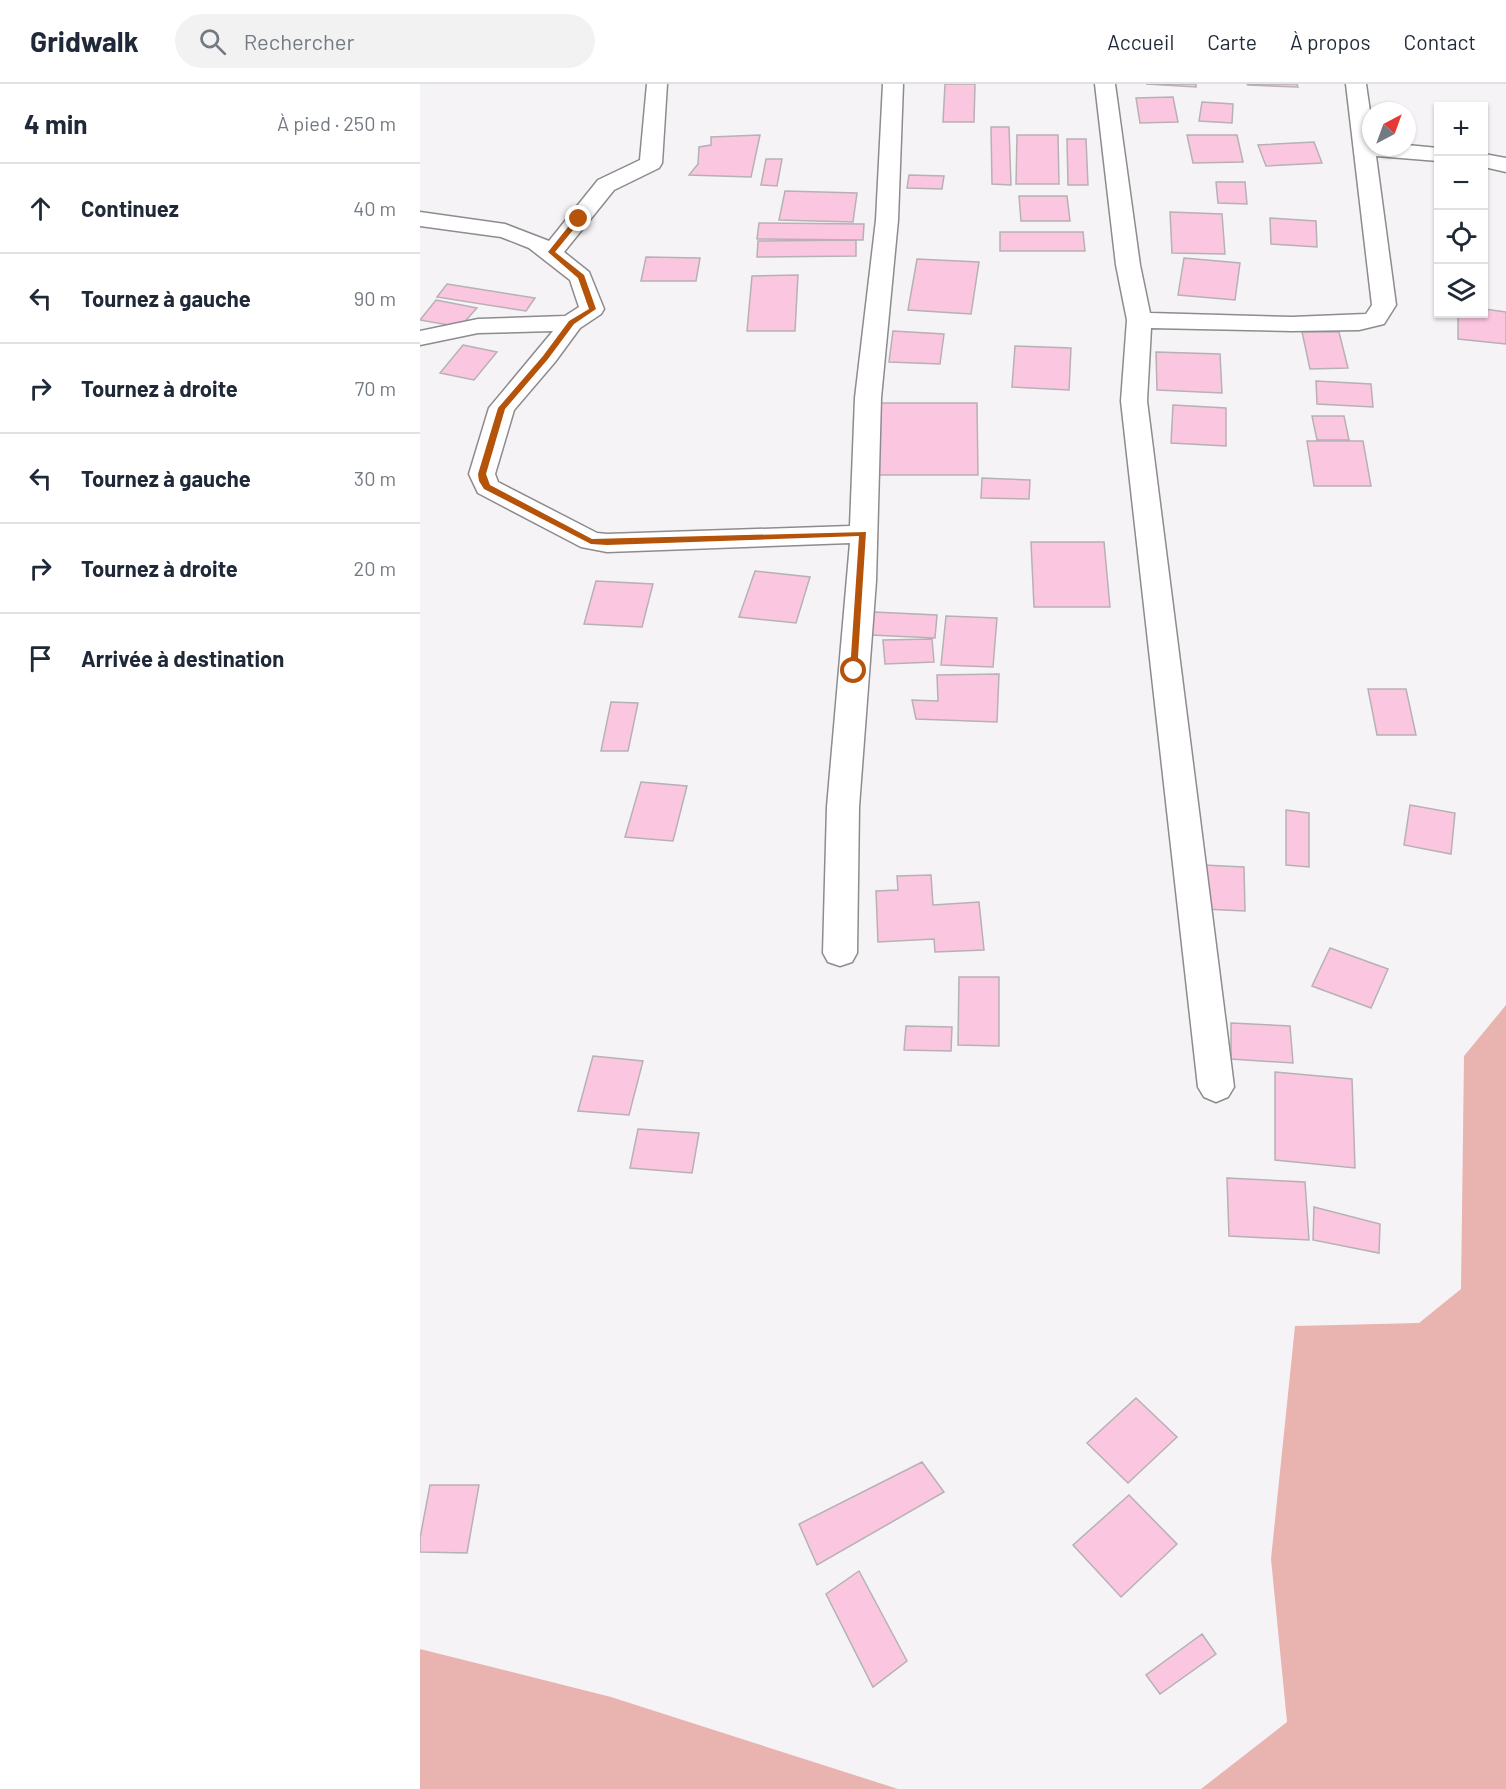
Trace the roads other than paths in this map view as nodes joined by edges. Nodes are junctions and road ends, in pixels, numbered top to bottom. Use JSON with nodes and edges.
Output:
{"nodes":[{"id":1,"x":657,"y":84,"type":"edge"},
{"id":2,"x":893,"y":84,"type":"edge"},
{"id":3,"x":1105,"y":84,"type":"edge"},
{"id":4,"x":1356,"y":84,"type":"edge"},
{"id":5,"x":1362,"y":132,"type":"edge"},
{"id":6,"x":1416,"y":152,"type":"edge"},
{"id":7,"x":1434,"y":154,"type":"edge"},
{"id":8,"x":1365,"y":156,"type":"edge"},
{"id":9,"x":1488,"y":162,"type":"edge"},
{"id":10,"x":1506,"y":165,"type":"edge"},
{"id":11,"x":420,"y":219,"type":"edge"},
{"id":12,"x":551,"y":252,"type":"junction"},
{"id":13,"x":1139,"y":320,"type":"junction"},
{"id":14,"x":571,"y":323,"type":"junction"},
{"id":15,"x":420,"y":338,"type":"edge"},
{"id":16,"x":863,"y":534,"type":"junction"},
{"id":17,"x":840,"y":953,"type":"dead end"},
{"id":18,"x":1216,"y":1087,"type":"dead end"}],
"edges":[{"from":1,"to":12,"type":"street"},
{"from":2,"to":16,"type":"street"},
{"from":3,"to":13,"type":"street"},
{"from":4,"to":5,"type":"street"},
{"from":6,"to":7,"type":"street"},
{"from":8,"to":13,"type":"street"},
{"from":9,"to":10,"type":"street"},
{"from":11,"to":12,"type":"street"},
{"from":12,"to":14,"type":"street"},
{"from":13,"to":18,"type":"street"},
{"from":14,"to":15,"type":"street"},
{"from":14,"to":16,"type":"street"},
{"from":16,"to":17,"type":"street"}]}
